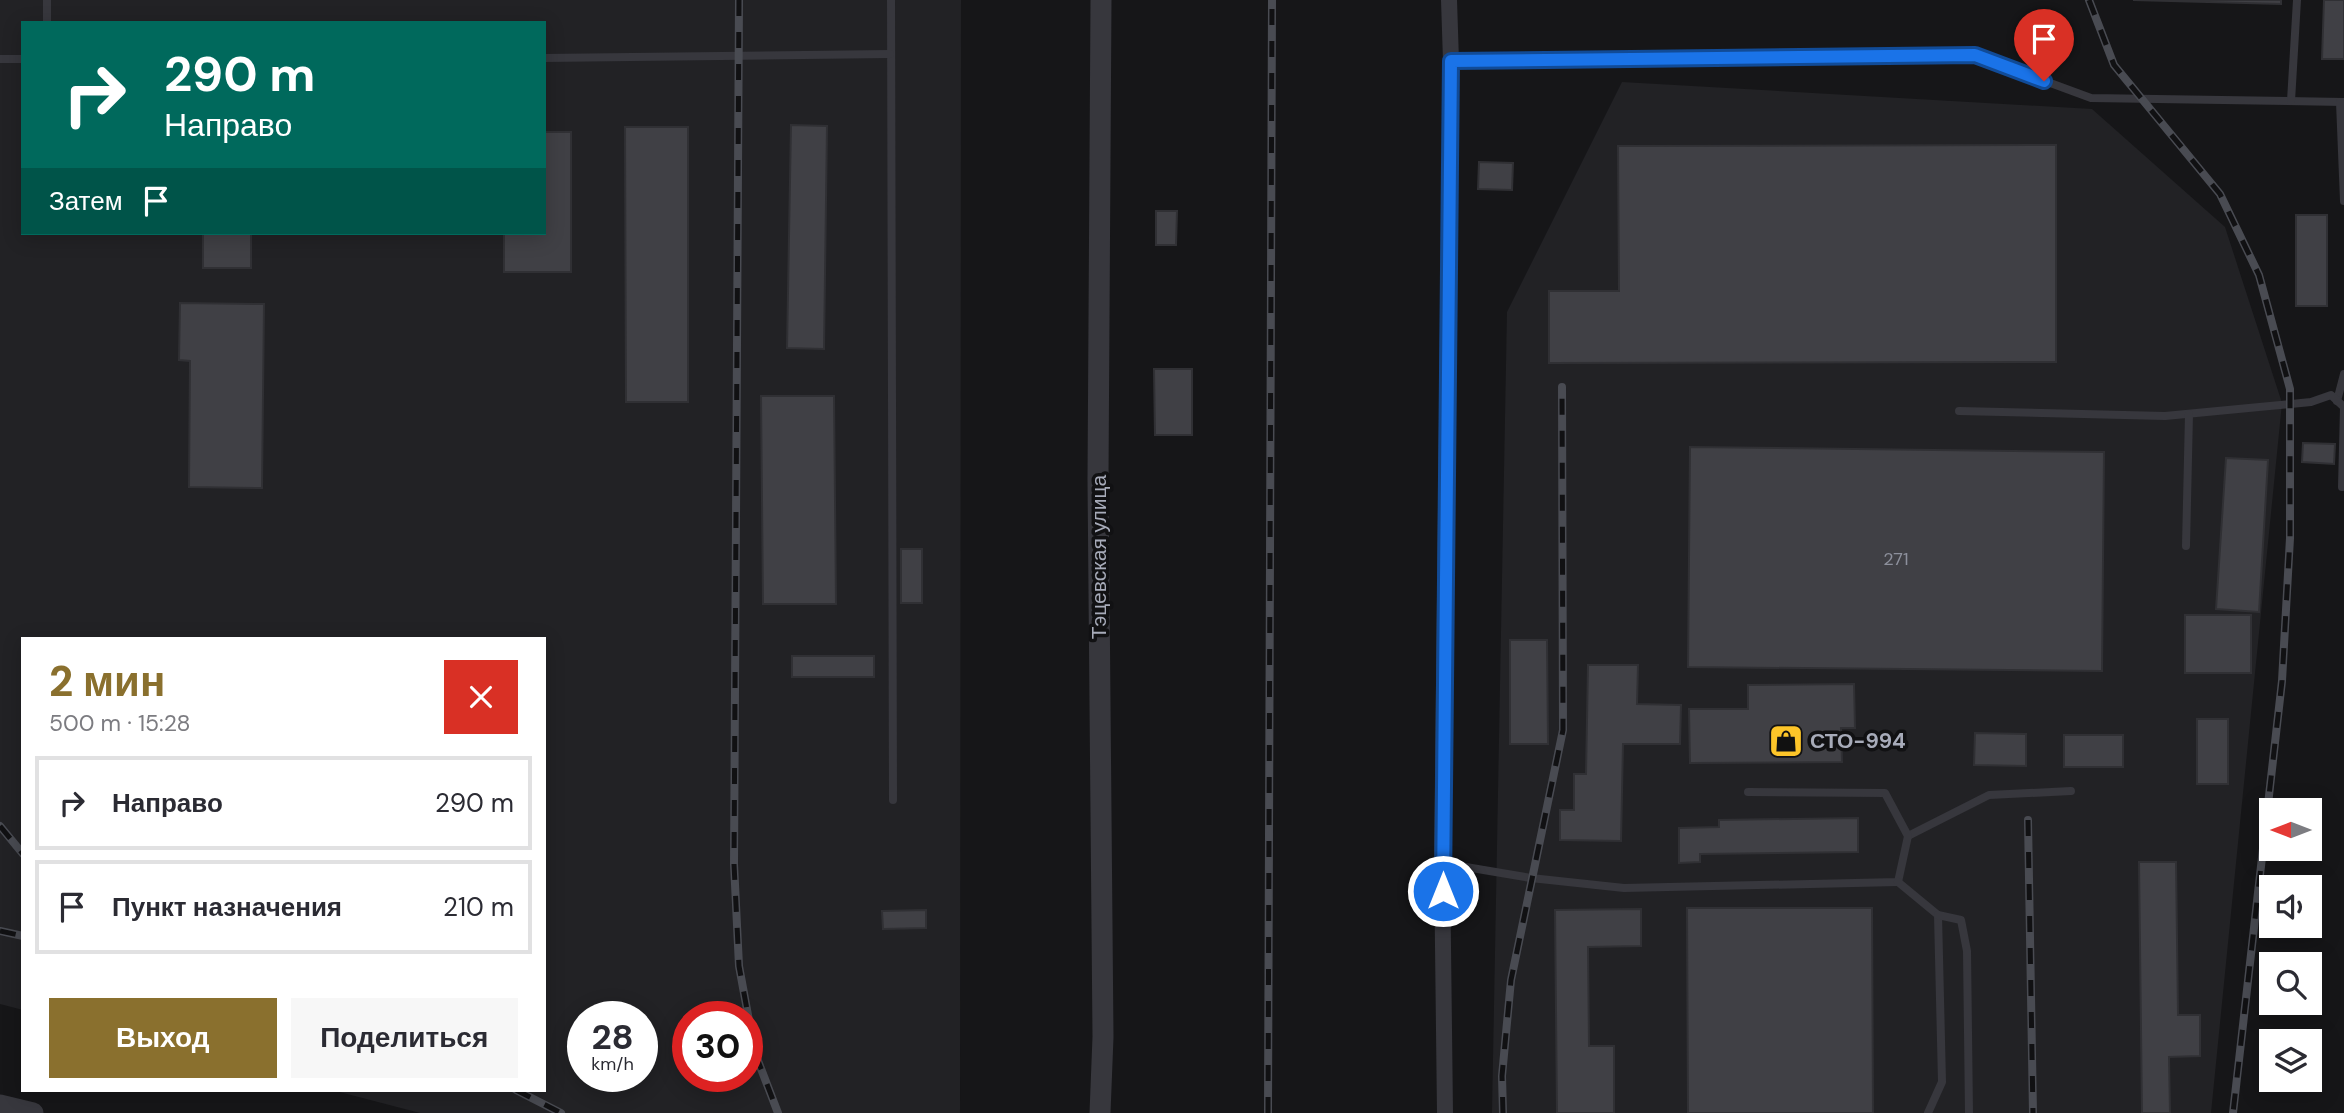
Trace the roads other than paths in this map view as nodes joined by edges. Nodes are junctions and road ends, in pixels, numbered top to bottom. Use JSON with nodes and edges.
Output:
{"nodes":[{"id":1,"x":47,"y":0,"type":"edge"},
{"id":2,"x":891,"y":0,"type":"edge"},
{"id":3,"x":1101,"y":0,"type":"edge"},
{"id":4,"x":1449,"y":0,"type":"edge"},
{"id":5,"x":2297,"y":0,"type":"edge"},
{"id":6,"x":47,"y":21,"type":"edge"},
{"id":7,"x":890,"y":54,"type":"junction"},
{"id":8,"x":546,"y":58,"type":"edge"},
{"id":9,"x":0,"y":59,"type":"edge"},
{"id":10,"x":21,"y":59,"type":"edge"},
{"id":11,"x":1451,"y":61,"type":"junction"},
{"id":12,"x":2291,"y":101,"type":"junction"},
{"id":13,"x":2342,"y":102,"type":"edge"},
{"id":14,"x":2344,"y":201,"type":"edge"},
{"id":15,"x":2344,"y":374,"type":"edge"},
{"id":16,"x":2337,"y":401,"type":"junction"},
{"id":17,"x":1959,"y":411,"type":"dead end"},
{"id":18,"x":2189,"y":414,"type":"junction"},
{"id":19,"x":2342,"y":487,"type":"dead end"},
{"id":20,"x":2186,"y":546,"type":"dead end"},
{"id":21,"x":2071,"y":791,"type":"dead end"},
{"id":22,"x":1748,"y":792,"type":"dead end"},
{"id":23,"x":893,"y":800,"type":"dead end"},
{"id":24,"x":1908,"y":836,"type":"junction"},
{"id":25,"x":1443,"y":863,"type":"junction"},
{"id":26,"x":1898,"y":882,"type":"junction"},
{"id":27,"x":1938,"y":915,"type":"junction"},
{"id":28,"x":0,"y":1105,"type":"edge"},
{"id":29,"x":33,"y":1113,"type":"edge"},
{"id":30,"x":1100,"y":1113,"type":"edge"},
{"id":31,"x":1445,"y":1113,"type":"edge"},
{"id":32,"x":1928,"y":1113,"type":"edge"},
{"id":33,"x":1969,"y":1113,"type":"edge"}],
"edges":[{"from":1,"to":6,"type":"lane"},
{"from":2,"to":7,"type":"lane"},
{"from":3,"to":30,"type":"street","name":"Тэцевская улица"},
{"from":4,"to":11,"type":"street"},
{"from":5,"to":12,"type":"lane"},
{"from":7,"to":8,"type":"lane"},
{"from":7,"to":23,"type":"lane"},
{"from":9,"to":10,"type":"lane"},
{"from":11,"to":12,"type":"lane"},
{"from":11,"to":25,"type":"street"},
{"from":12,"to":13,"type":"lane"},
{"from":13,"to":14,"type":"lane"},
{"from":15,"to":16,"type":"lane"},
{"from":16,"to":18,"type":"lane"},
{"from":16,"to":19,"type":"lane"},
{"from":17,"to":18,"type":"lane"},
{"from":18,"to":20,"type":"lane"},
{"from":21,"to":24,"type":"lane"},
{"from":22,"to":24,"type":"lane"},
{"from":24,"to":26,"type":"lane"},
{"from":25,"to":26,"type":"lane"},
{"from":25,"to":31,"type":"street"},
{"from":26,"to":27,"type":"lane"},
{"from":27,"to":32,"type":"lane"},
{"from":27,"to":33,"type":"lane"},
{"from":28,"to":29,"type":"street"}]}
